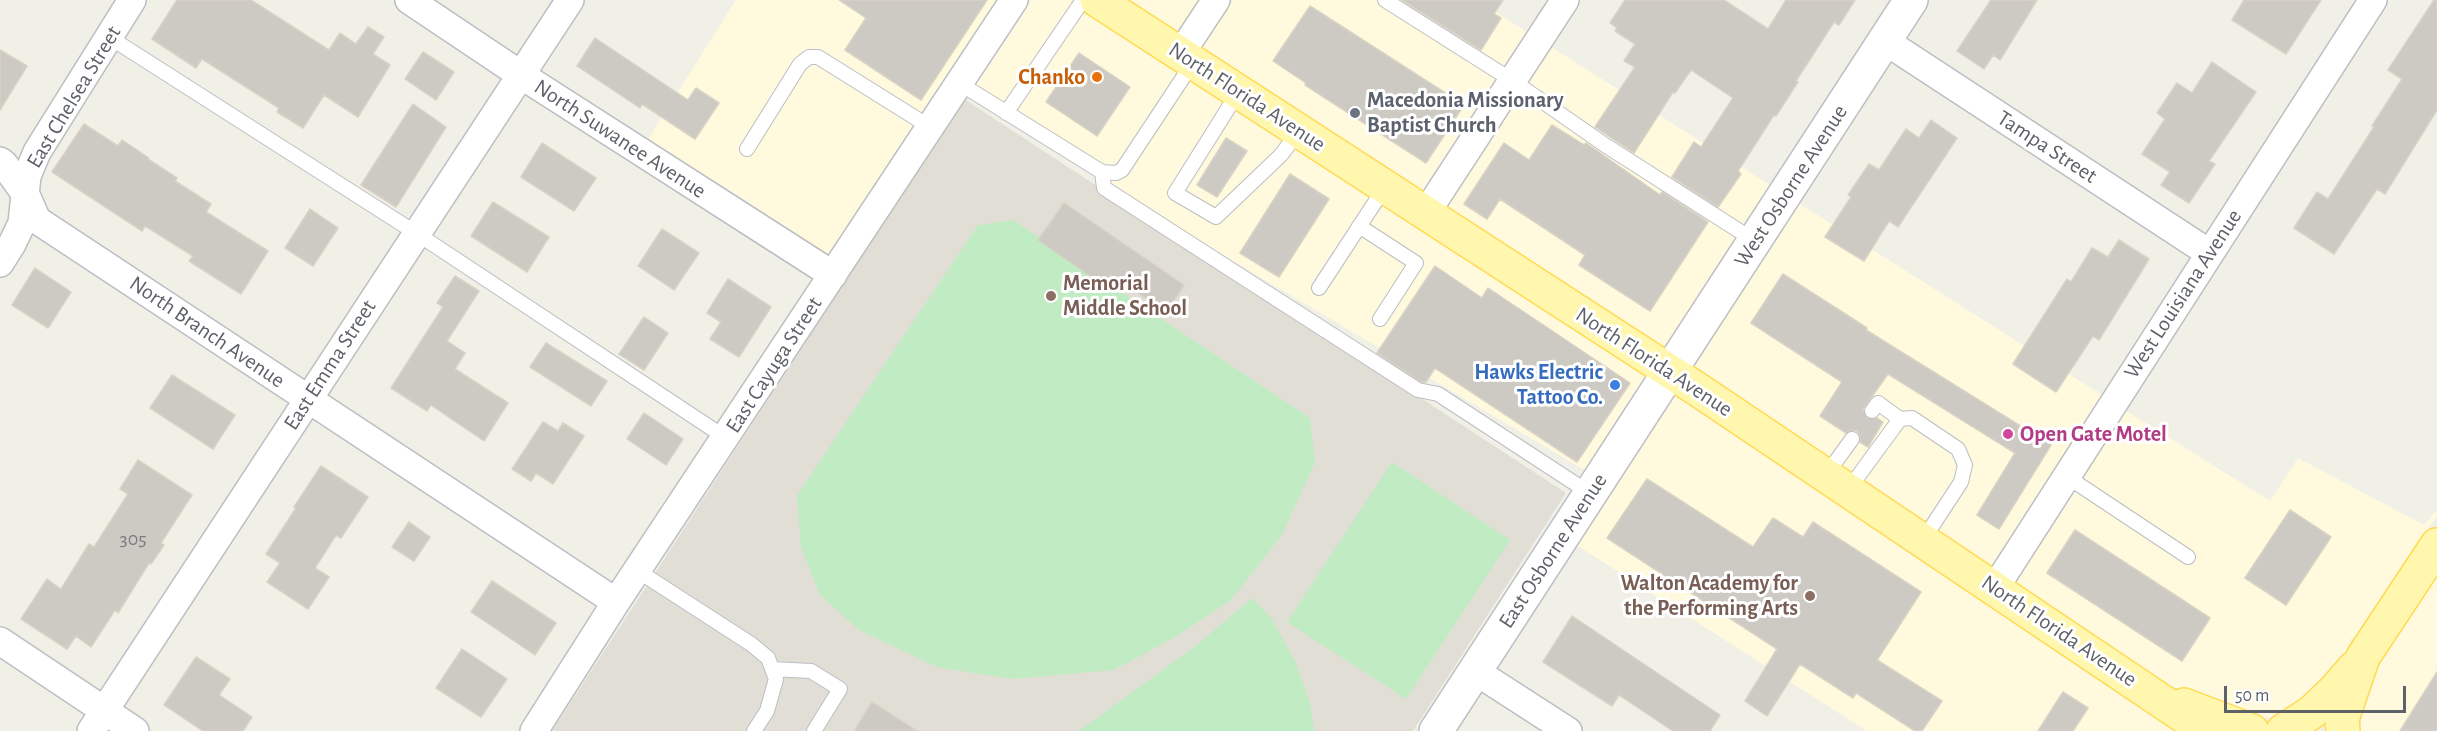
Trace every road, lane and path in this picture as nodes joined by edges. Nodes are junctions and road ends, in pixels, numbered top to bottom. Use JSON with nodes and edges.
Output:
{"nodes":[{"id":1,"x":132,"y":0,"type":"edge"},
{"id":2,"x":409,"y":0,"type":"edge"},
{"id":3,"x":570,"y":0,"type":"edge"},
{"id":4,"x":1014,"y":0,"type":"edge"},
{"id":5,"x":1083,"y":0,"type":"edge"},
{"id":6,"x":1097,"y":0,"type":"edge"},
{"id":7,"x":1216,"y":0,"type":"edge"},
{"id":8,"x":1385,"y":0,"type":"edge"},
{"id":9,"x":1565,"y":0,"type":"edge"},
{"id":10,"x":1911,"y":0,"type":"edge"},
{"id":11,"x":2373,"y":0,"type":"edge"},
{"id":12,"x":109,"y":37,"type":"junction"},
{"id":13,"x":1885,"y":40,"type":"junction"},
{"id":14,"x":1187,"y":57,"type":"junction"},
{"id":15,"x":521,"y":75,"type":"junction"},
{"id":16,"x":1513,"y":81,"type":"junction"},
{"id":17,"x":959,"y":83,"type":"junction"},
{"id":18,"x":1239,"y":91,"type":"junction"},
{"id":19,"x":1006,"y":113,"type":"junction"},
{"id":20,"x":930,"y":127,"type":"junction"},
{"id":21,"x":1299,"y":130,"type":"junction"},
{"id":22,"x":747,"y":149,"type":"dead end"},
{"id":23,"x":0,"y":161,"type":"edge"},
{"id":24,"x":1102,"y":172,"type":"junction"},
{"id":25,"x":1385,"y":187,"type":"junction"},
{"id":26,"x":26,"y":195,"type":"junction"},
{"id":27,"x":1426,"y":213,"type":"junction"},
{"id":28,"x":1359,"y":226,"type":"junction"},
{"id":29,"x":416,"y":233,"type":"junction"},
{"id":30,"x":1755,"y":241,"type":"junction"},
{"id":31,"x":2209,"y":254,"type":"junction"},
{"id":32,"x":0,"y":263,"type":"edge"},
{"id":33,"x":834,"y":275,"type":"junction"},
{"id":34,"x":1319,"y":288,"type":"dead end"},
{"id":35,"x":1380,"y":319,"type":"dead end"},
{"id":36,"x":1670,"y":372,"type":"junction"},
{"id":37,"x":307,"y":399,"type":"junction"},
{"id":38,"x":1872,"y":411,"type":"dead end"},
{"id":39,"x":1900,"y":419,"type":"junction"},
{"id":40,"x":726,"y":438,"type":"junction"},
{"id":41,"x":1852,"y":439,"type":"dead end"},
{"id":42,"x":2066,"y":476,"type":"junction"},
{"id":43,"x":1837,"y":483,"type":"junction"},
{"id":44,"x":1591,"y":494,"type":"junction"},
{"id":45,"x":1923,"y":540,"type":"junction"},
{"id":46,"x":2437,"y":545,"type":"edge"},
{"id":47,"x":2188,"y":557,"type":"dead end"},
{"id":48,"x":638,"y":571,"type":"junction"},
{"id":49,"x":1995,"y":588,"type":"junction"},
{"id":50,"x":616,"y":602,"type":"junction"},
{"id":51,"x":0,"y":641,"type":"edge"},
{"id":52,"x":2362,"y":657,"type":"junction"},
{"id":53,"x":772,"y":669,"type":"junction"},
{"id":54,"x":1475,"y":671,"type":"junction"},
{"id":55,"x":2144,"y":689,"type":"junction"},
{"id":56,"x":97,"y":721,"type":"edge"},
{"id":57,"x":135,"y":731,"type":"edge"},
{"id":58,"x":534,"y":731,"type":"edge"},
{"id":59,"x":754,"y":731,"type":"edge"},
{"id":60,"x":814,"y":731,"type":"edge"},
{"id":61,"x":1436,"y":731,"type":"edge"},
{"id":62,"x":1568,"y":731,"type":"edge"},
{"id":63,"x":2206,"y":731,"type":"edge"},
{"id":64,"x":2252,"y":731,"type":"edge"},
{"id":65,"x":2283,"y":731,"type":"edge"},
{"id":66,"x":2343,"y":731,"type":"edge"}],
"edges":[{"from":1,"to":12,"type":"street","name":"East Chelsea Street"},
{"from":2,"to":15,"type":"street","name":"North Suwanee Avenue"},
{"from":3,"to":15,"type":"street","name":"East Emma Street"},
{"from":4,"to":17,"type":"street","name":"East Cayuga Street"},
{"from":5,"to":19,"type":"lane"},
{"from":6,"to":14,"type":"main road","name":"North Florida Avenue"},
{"from":7,"to":14,"type":"street"},
{"from":8,"to":16,"type":"lane"},
{"from":9,"to":16,"type":"street"},
{"from":10,"to":13,"type":"street","name":"West Osborne Avenue"},
{"from":11,"to":31,"type":"street","name":"West Louisiana Avenue"},
{"from":12,"to":26,"type":"street","name":"East Chelsea Street"},
{"from":12,"to":29,"type":"lane"},
{"from":13,"to":30,"type":"street","name":"West Osborne Avenue"},
{"from":13,"to":31,"type":"street","name":"Tampa Street"},
{"from":14,"to":18,"type":"main road","name":"North Florida Avenue"},
{"from":14,"to":24,"type":"lane"},
{"from":15,"to":29,"type":"street","name":"East Emma Street"},
{"from":15,"to":33,"type":"street","name":"North Suwanee Avenue"},
{"from":16,"to":27,"type":"street"},
{"from":16,"to":30,"type":"lane"},
{"from":17,"to":19,"type":"lane"},
{"from":17,"to":20,"type":"street","name":"East Cayuga Street"},
{"from":18,"to":21,"type":"main road","name":"North Florida Avenue"},
{"from":18,"to":21,"type":"lane"},
{"from":19,"to":24,"type":"lane"},
{"from":20,"to":22,"type":"lane"},
{"from":20,"to":33,"type":"street","name":"East Cayuga Street"},
{"from":21,"to":25,"type":"main road","name":"North Florida Avenue"},
{"from":23,"to":26,"type":"street","name":"North Branch Avenue"},
{"from":24,"to":44,"type":"lane"},
{"from":25,"to":27,"type":"main road","name":"North Florida Avenue"},
{"from":25,"to":28,"type":"lane"},
{"from":26,"to":32,"type":"street","name":"East Chelsea Street"},
{"from":26,"to":37,"type":"street","name":"North Branch Avenue"},
{"from":27,"to":36,"type":"main road","name":"North Florida Avenue"},
{"from":28,"to":34,"type":"lane"},
{"from":28,"to":35,"type":"lane"},
{"from":29,"to":37,"type":"street","name":"East Emma Street"},
{"from":29,"to":40,"type":"lane"},
{"from":30,"to":36,"type":"street","name":"West Osborne Avenue"},
{"from":31,"to":42,"type":"street","name":"West Louisiana Avenue"},
{"from":33,"to":40,"type":"street","name":"East Cayuga Street"},
{"from":36,"to":43,"type":"main road","name":"North Florida Avenue"},
{"from":36,"to":44,"type":"street","name":"East Osborne Avenue"},
{"from":37,"to":50,"type":"street","name":"North Branch Avenue"},
{"from":37,"to":56,"type":"street","name":"East Emma Street"},
{"from":38,"to":39,"type":"lane"},
{"from":39,"to":43,"type":"lane"},
{"from":39,"to":45,"type":"lane"},
{"from":40,"to":48,"type":"street","name":"East Cayuga Street"},
{"from":41,"to":43,"type":"lane"},
{"from":42,"to":47,"type":"lane"},
{"from":42,"to":49,"type":"street","name":"West Louisiana Avenue"},
{"from":43,"to":45,"type":"main road","name":"North Florida Avenue"},
{"from":44,"to":54,"type":"street","name":"East Osborne Avenue"},
{"from":45,"to":49,"type":"main road","name":"North Florida Avenue"},
{"from":46,"to":52,"type":"main road"},
{"from":48,"to":50,"type":"street","name":"East Cayuga Street"},
{"from":48,"to":53,"type":"lane"},
{"from":49,"to":55,"type":"main road","name":"North Florida Avenue"},
{"from":50,"to":58,"type":"street","name":"East Cayuga Street"},
{"from":51,"to":56,"type":"street"},
{"from":52,"to":65,"type":"main road"},
{"from":52,"to":66,"type":"main road"},
{"from":53,"to":59,"type":"lane"},
{"from":53,"to":60,"type":"lane"},
{"from":54,"to":61,"type":"street","name":"East Osborne Avenue"},
{"from":54,"to":62,"type":"street"},
{"from":55,"to":63,"type":"main road","name":"North Florida Avenue"},
{"from":55,"to":64,"type":"main road"},
{"from":56,"to":57,"type":"street"}]}
